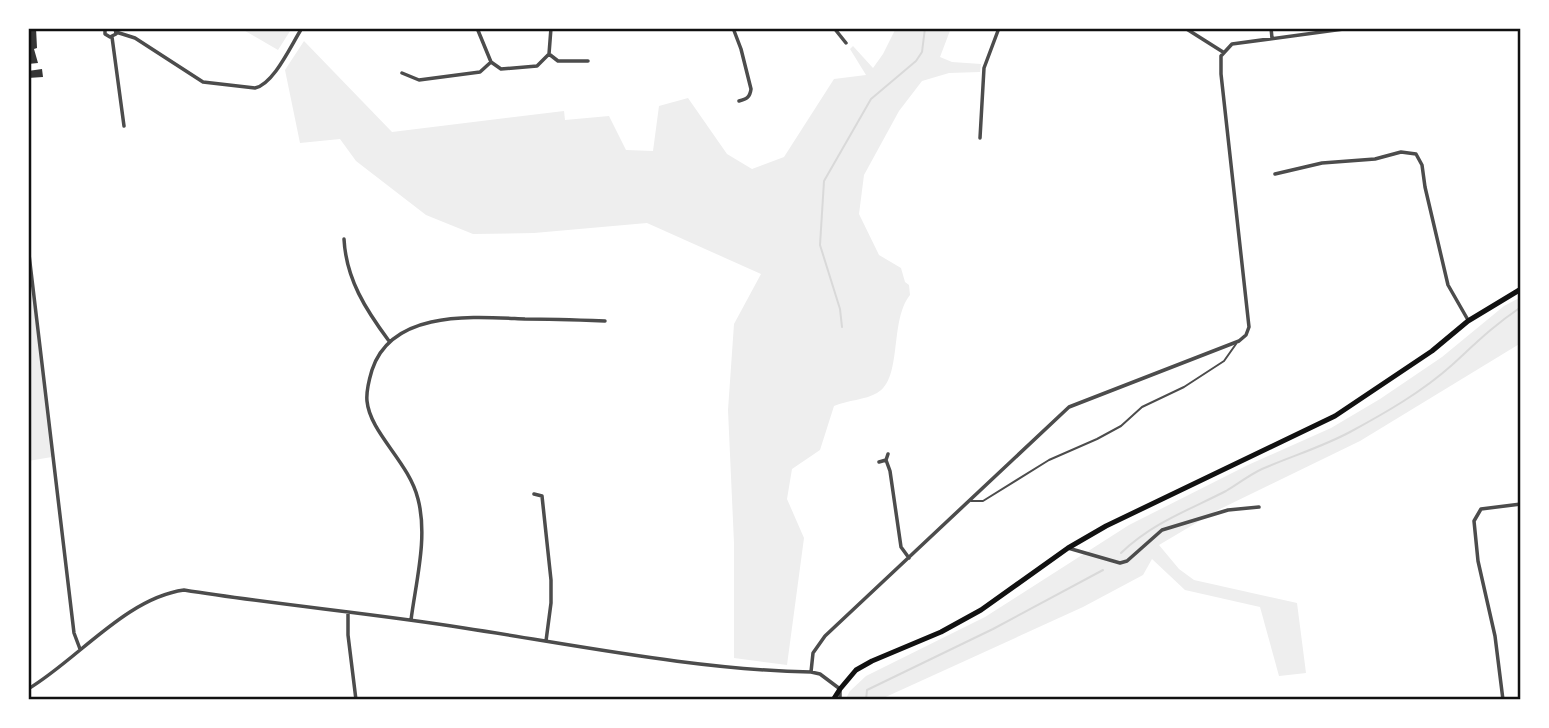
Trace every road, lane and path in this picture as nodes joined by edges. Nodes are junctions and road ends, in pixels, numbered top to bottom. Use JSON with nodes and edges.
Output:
{"nodes":[{"id":1,"x":98,"y":28,"type":"edge"},
{"id":2,"x":302,"y":28,"type":"edge"},
{"id":3,"x":477,"y":28,"type":"edge"},
{"id":4,"x":551,"y":28,"type":"edge"},
{"id":5,"x":733,"y":28,"type":"edge"},
{"id":6,"x":834,"y":28,"type":"edge"},
{"id":7,"x":999,"y":28,"type":"edge"},
{"id":8,"x":1185,"y":28,"type":"edge"},
{"id":9,"x":1271,"y":28,"type":"edge"},
{"id":10,"x":1351,"y":28,"type":"edge"},
{"id":11,"x":105,"y":29,"type":"edge"},
{"id":12,"x":116,"y":30,"type":"edge"},
{"id":13,"x":112,"y":37,"type":"junction"},
{"id":14,"x":1272,"y":38,"type":"junction"},
{"id":15,"x":846,"y":43,"type":"dead end"},
{"id":16,"x":1223,"y":51,"type":"junction"},
{"id":17,"x":549,"y":54,"type":"junction"},
{"id":18,"x":588,"y":61,"type":"dead end"},
{"id":19,"x":491,"y":62,"type":"junction"},
{"id":20,"x":402,"y":73,"type":"dead end"},
{"id":21,"x":739,"y":101,"type":"dead end"},
{"id":22,"x":124,"y":126,"type":"dead end"},
{"id":23,"x":980,"y":138,"type":"dead end"},
{"id":24,"x":1275,"y":174,"type":"dead end"},
{"id":25,"x":344,"y":239,"type":"dead end"},
{"id":26,"x":28,"y":246,"type":"edge"},
{"id":27,"x":1521,"y":289,"type":"edge"},
{"id":28,"x":605,"y":321,"type":"dead end"},
{"id":29,"x":1468,"y":321,"type":"junction"},
{"id":30,"x":388,"y":341,"type":"junction"},
{"id":31,"x":1239,"y":341,"type":"junction"},
{"id":32,"x":888,"y":454,"type":"dead end"},
{"id":33,"x":886,"y":460,"type":"junction"},
{"id":34,"x":879,"y":462,"type":"dead end"},
{"id":35,"x":548,"y":492,"type":"dead end"},
{"id":36,"x":534,"y":494,"type":"dead end"},
{"id":37,"x":542,"y":496,"type":"junction"},
{"id":38,"x":968,"y":501,"type":"junction"},
{"id":39,"x":1521,"y":504,"type":"edge"},
{"id":40,"x":1259,"y":507,"type":"dead end"},
{"id":41,"x":1068,"y":548,"type":"junction"},
{"id":42,"x":909,"y":558,"type":"junction"},
{"id":43,"x":348,"y":614,"type":"junction"},
{"id":44,"x":411,"y":620,"type":"junction"},
{"id":45,"x":546,"y":640,"type":"junction"},
{"id":46,"x":80,"y":649,"type":"junction"},
{"id":47,"x":811,"y":672,"type":"junction"},
{"id":48,"x":840,"y":689,"type":"junction"},
{"id":49,"x":28,"y":690,"type":"edge"},
{"id":50,"x":356,"y":700,"type":"edge"},
{"id":51,"x":833,"y":700,"type":"edge"},
{"id":52,"x":840,"y":700,"type":"edge"},
{"id":53,"x":1503,"y":700,"type":"edge"}],
"edges":[{"from":1,"to":11,"type":"street"},
{"from":2,"to":12,"type":"street"},
{"from":3,"to":19,"type":"street"},
{"from":4,"to":17,"type":"street"},
{"from":5,"to":21,"type":"street"},
{"from":6,"to":15,"type":"street"},
{"from":7,"to":23,"type":"street"},
{"from":8,"to":16,"type":"street"},
{"from":9,"to":14,"type":"street"},
{"from":10,"to":14,"type":"street"},
{"from":11,"to":13,"type":"street"},
{"from":12,"to":13,"type":"street"},
{"from":13,"to":22,"type":"street"},
{"from":14,"to":16,"type":"street"},
{"from":16,"to":31,"type":"street"},
{"from":17,"to":18,"type":"street"},
{"from":17,"to":19,"type":"street"},
{"from":19,"to":20,"type":"street"},
{"from":24,"to":29,"type":"street"},
{"from":25,"to":30,"type":"street"},
{"from":26,"to":46,"type":"street"},
{"from":27,"to":29,"type":"main road"},
{"from":28,"to":30,"type":"street"},
{"from":29,"to":41,"type":"main road"},
{"from":30,"to":44,"type":"street"},
{"from":31,"to":38,"type":"lane"},
{"from":31,"to":38,"type":"street"},
{"from":32,"to":33,"type":"street"},
{"from":33,"to":34,"type":"street"},
{"from":33,"to":42,"type":"street"},
{"from":35,"to":37,"type":"street"},
{"from":36,"to":37,"type":"street"},
{"from":37,"to":45,"type":"street"},
{"from":38,"to":42,"type":"street"},
{"from":39,"to":53,"type":"street"},
{"from":40,"to":41,"type":"street"},
{"from":41,"to":48,"type":"main road"},
{"from":42,"to":47,"type":"street"},
{"from":43,"to":44,"type":"street"},
{"from":43,"to":46,"type":"street"},
{"from":43,"to":50,"type":"street"},
{"from":44,"to":45,"type":"street"},
{"from":45,"to":47,"type":"street"},
{"from":46,"to":49,"type":"street"},
{"from":47,"to":48,"type":"street"},
{"from":48,"to":51,"type":"main road"},
{"from":48,"to":52,"type":"street"}]}
